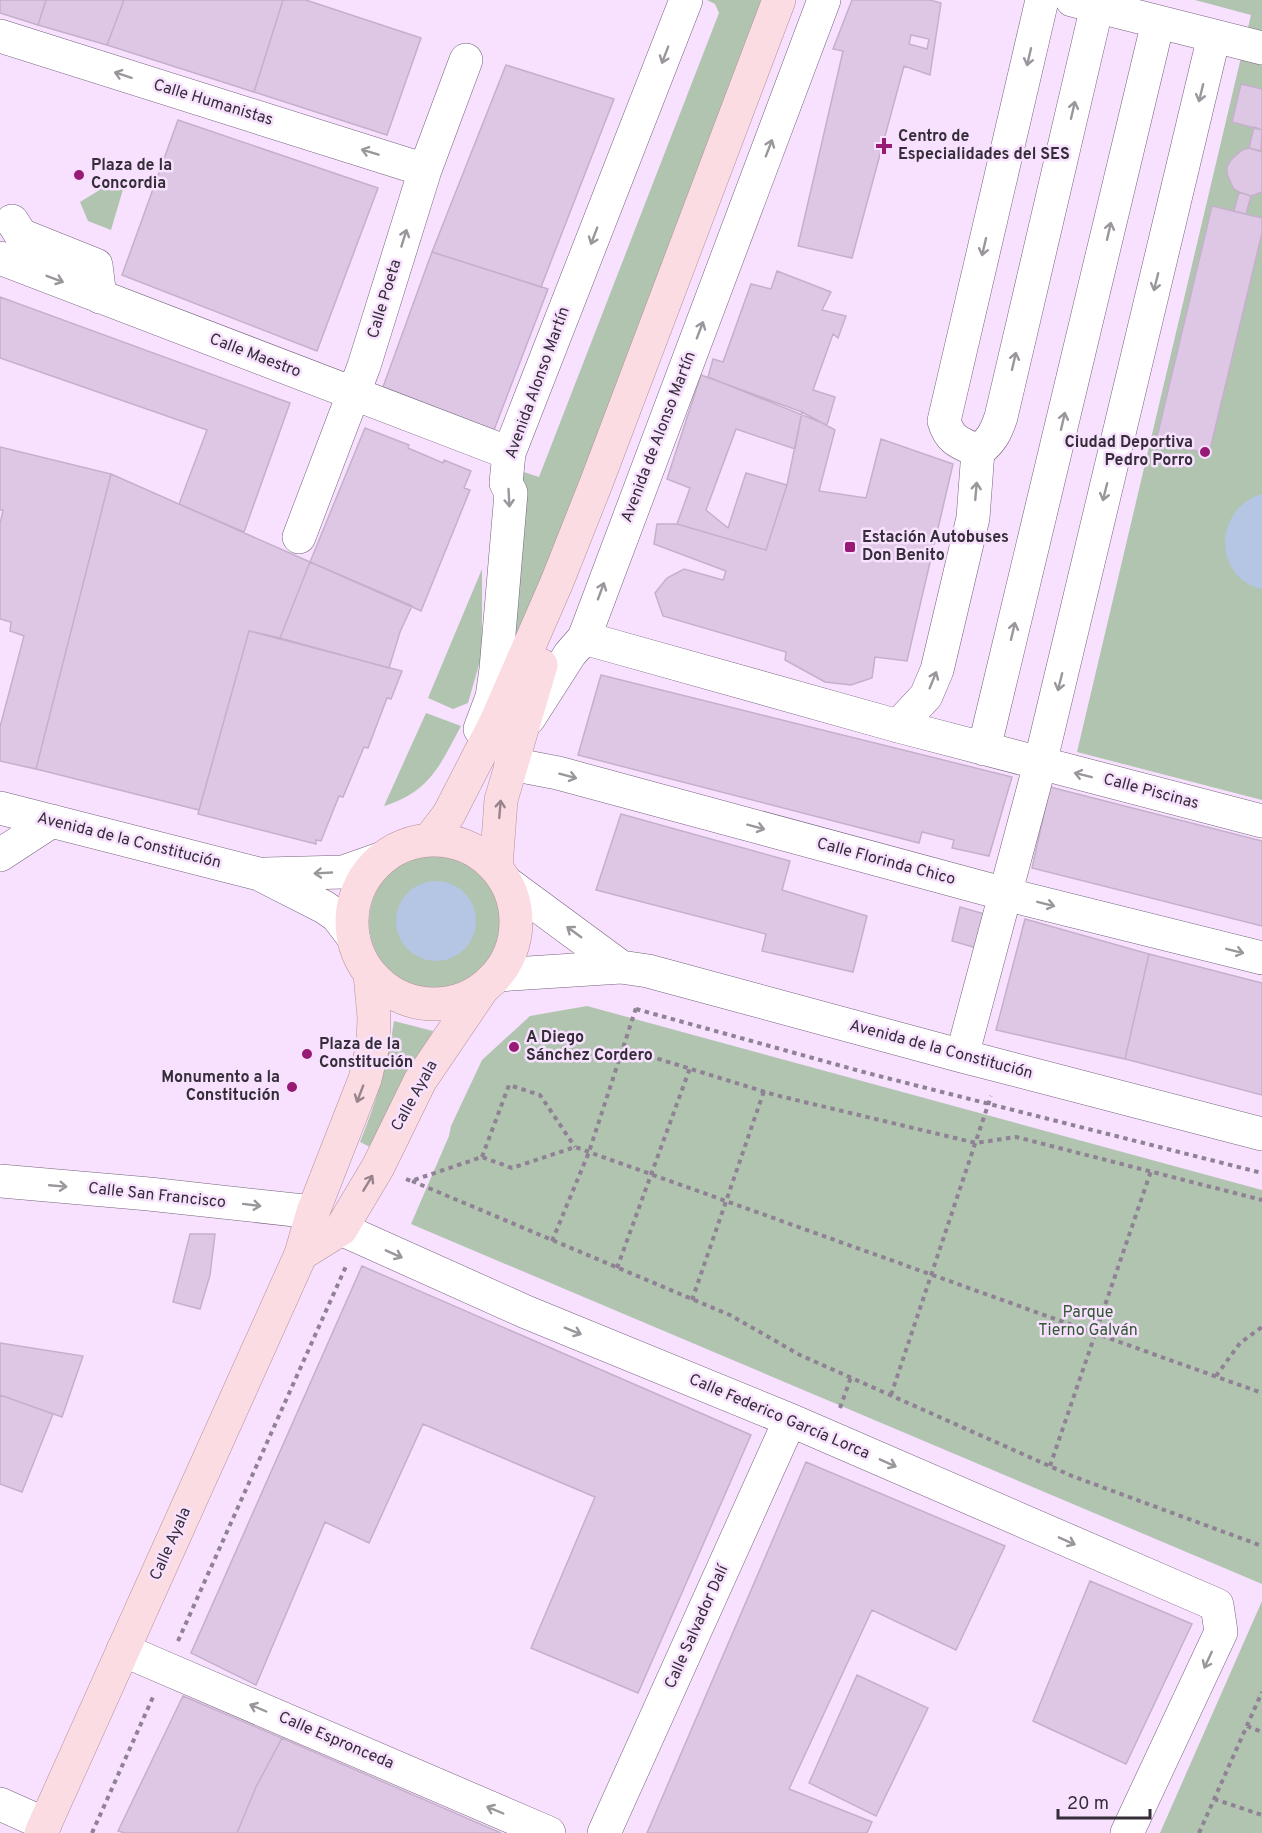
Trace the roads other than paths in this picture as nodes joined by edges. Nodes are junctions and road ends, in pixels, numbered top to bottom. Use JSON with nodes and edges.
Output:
{"nodes":[{"id":1,"x":686,"y":0,"type":"edge"},
{"id":2,"x":779,"y":0,"type":"edge"},
{"id":3,"x":824,"y":0,"type":"edge"},
{"id":4,"x":1042,"y":0,"type":"edge"},
{"id":5,"x":1084,"y":3,"type":"edge"},
{"id":6,"x":1158,"y":22,"type":"junction"},
{"id":7,"x":0,"y":36,"type":"edge"},
{"id":8,"x":1214,"y":36,"type":"junction"},
{"id":9,"x":1262,"y":48,"type":"edge"},
{"id":10,"x":466,"y":60,"type":"dead end"},
{"id":11,"x":425,"y":170,"type":"junction"},
{"id":12,"x":12,"y":221,"type":"dead end"},
{"id":13,"x":0,"y":258,"type":"edge"},
{"id":14,"x":100,"y":297,"type":"junction"},
{"id":15,"x":354,"y":394,"type":"junction"},
{"id":16,"x":978,"y":451,"type":"junction"},
{"id":17,"x":509,"y":453,"type":"junction"},
{"id":18,"x":299,"y":537,"type":"dead end"},
{"id":19,"x":584,"y":638,"type":"junction"},
{"id":20,"x":898,"y":726,"type":"junction"},
{"id":21,"x":508,"y":727,"type":"junction"},
{"id":22,"x":984,"y":749,"type":"junction"},
{"id":23,"x":511,"y":764,"type":"junction"},
{"id":24,"x":1040,"y":764,"type":"junction"},
{"id":25,"x":0,"y":808,"type":"edge"},
{"id":26,"x":52,"y":821,"type":"junction"},
{"id":27,"x":1262,"y":821,"type":"edge"},
{"id":28,"x":440,"y":826,"type":"junction"},
{"id":29,"x":0,"y":854,"type":"edge"},
{"id":30,"x":380,"y":859,"type":"junction"},
{"id":31,"x":259,"y":874,"type":"junction"},
{"id":32,"x":501,"y":875,"type":"junction"},
{"id":33,"x":1005,"y":894,"type":"junction"},
{"id":34,"x":353,"y":937,"type":"junction"},
{"id":35,"x":1262,"y":958,"type":"edge"},
{"id":36,"x":634,"y":969,"type":"junction"},
{"id":37,"x":370,"y":974,"type":"junction"},
{"id":38,"x":490,"y":982,"type":"junction"},
{"id":39,"x":962,"y":1056,"type":"junction"},
{"id":40,"x":1262,"y":1134,"type":"edge"},
{"id":41,"x":0,"y":1181,"type":"edge"},
{"id":42,"x":313,"y":1212,"type":"junction"},
{"id":43,"x":350,"y":1234,"type":"junction"},
{"id":44,"x":301,"y":1254,"type":"junction"},
{"id":45,"x":790,"y":1420,"type":"junction"},
{"id":46,"x":123,"y":1650,"type":"junction"},
{"id":47,"x":0,"y":1804,"type":"edge"},
{"id":48,"x":43,"y":1828,"type":"edge"},
{"id":49,"x":549,"y":1833,"type":"edge"},
{"id":50,"x":604,"y":1833,"type":"edge"},
{"id":51,"x":1127,"y":1833,"type":"edge"}],
"edges":[{"from":1,"to":17,"type":"street","name":"Avenida Alonso Martín","one_way":true},
{"from":2,"to":21,"type":"main road","name":"Avenida de Alonso Martín"},
{"from":19,"to":3,"type":"street","name":"Avenida de Alonso Martín","one_way":true},
{"from":4,"to":16,"type":"street","one_way":true},
{"from":5,"to":6,"type":"street"},
{"from":16,"to":5,"type":"street","one_way":true},
{"from":6,"to":8,"type":"street"},
{"from":22,"to":6,"type":"street","one_way":true},
{"from":11,"to":7,"type":"street","name":"Calle Humanistas","one_way":true},
{"from":8,"to":9,"type":"street"},
{"from":8,"to":24,"type":"street","one_way":true},
{"from":10,"to":11,"type":"street","name":"Calle Poeta"},
{"from":15,"to":11,"type":"street","name":"Calle Poeta","one_way":true},
{"from":12,"to":14,"type":"street"},
{"from":13,"to":14,"type":"street","name":"Calle Maestro","one_way":true},
{"from":14,"to":15,"type":"street","name":"Calle Maestro"},
{"from":15,"to":17,"type":"street","name":"Calle Maestro"},
{"from":15,"to":18,"type":"street","name":"Calle Poeta"},
{"from":20,"to":16,"type":"street","one_way":true},
{"from":17,"to":28,"type":"street","name":"Avenida Alonso Martín","one_way":true},
{"from":19,"to":20,"type":"street","name":"Calle Piscinas"},
{"from":19,"to":21,"type":"street","name":"Avenida de Alonso Martín"},
{"from":20,"to":22,"type":"street","name":"Calle Piscinas"},
{"from":21,"to":23,"type":"main road","name":"Avenida de Alonso Martín"},
{"from":21,"to":28,"type":"main road","name":"Avenida de Alonso Martín"},
{"from":22,"to":24,"type":"street","name":"Calle Piscinas"},
{"from":32,"to":23,"type":"main road","name":"Avenida de Alonso Martín","one_way":true},
{"from":23,"to":33,"type":"street","name":"Calle Florinda Chico","one_way":true},
{"from":27,"to":24,"type":"street","name":"Calle Piscinas","one_way":true},
{"from":24,"to":33,"type":"street"},
{"from":25,"to":26,"type":"street","name":"Avenida de la Constitución"},
{"from":26,"to":29,"type":"street"},
{"from":26,"to":31,"type":"street","name":"Avenida de la Constitución"},
{"from":28,"to":30,"type":"main road"},
{"from":28,"to":32,"type":"main road"},
{"from":30,"to":31,"type":"street","name":"Avenida de la Constitución","one_way":true},
{"from":30,"to":34,"type":"main road"},
{"from":31,"to":34,"type":"street","name":"Avenida de la Constitución"},
{"from":36,"to":32,"type":"street","one_way":true},
{"from":32,"to":38,"type":"main road"},
{"from":33,"to":35,"type":"street","name":"Calle Florinda Chico","one_way":true},
{"from":33,"to":39,"type":"street"},
{"from":34,"to":37,"type":"main road"},
{"from":36,"to":38,"type":"street"},
{"from":36,"to":39,"type":"street","name":"Avenida de la Constitución"},
{"from":37,"to":38,"type":"main road"},
{"from":37,"to":42,"type":"main road","name":"Calle Ayala","one_way":true},
{"from":43,"to":38,"type":"main road","name":"Calle Ayala","one_way":true},
{"from":39,"to":40,"type":"street","name":"Avenida de la Constitución"},
{"from":41,"to":42,"type":"street","name":"Calle San Francisco","one_way":true},
{"from":42,"to":44,"type":"main road","name":"Calle Ayala"},
{"from":43,"to":44,"type":"main road","name":"Calle Ayala"},
{"from":43,"to":45,"type":"street","name":"Calle Federico García Lorca","one_way":true},
{"from":44,"to":46,"type":"main road","name":"Calle Ayala"},
{"from":45,"to":50,"type":"street","name":"Calle Salvador Dalí"},
{"from":45,"to":51,"type":"street","name":"Calle Federico García Lorca","one_way":true},
{"from":46,"to":48,"type":"main road","name":"Calle Ayala"},
{"from":49,"to":46,"type":"street","name":"Calle Espronceda","one_way":true},
{"from":47,"to":48,"type":"street"}]}
